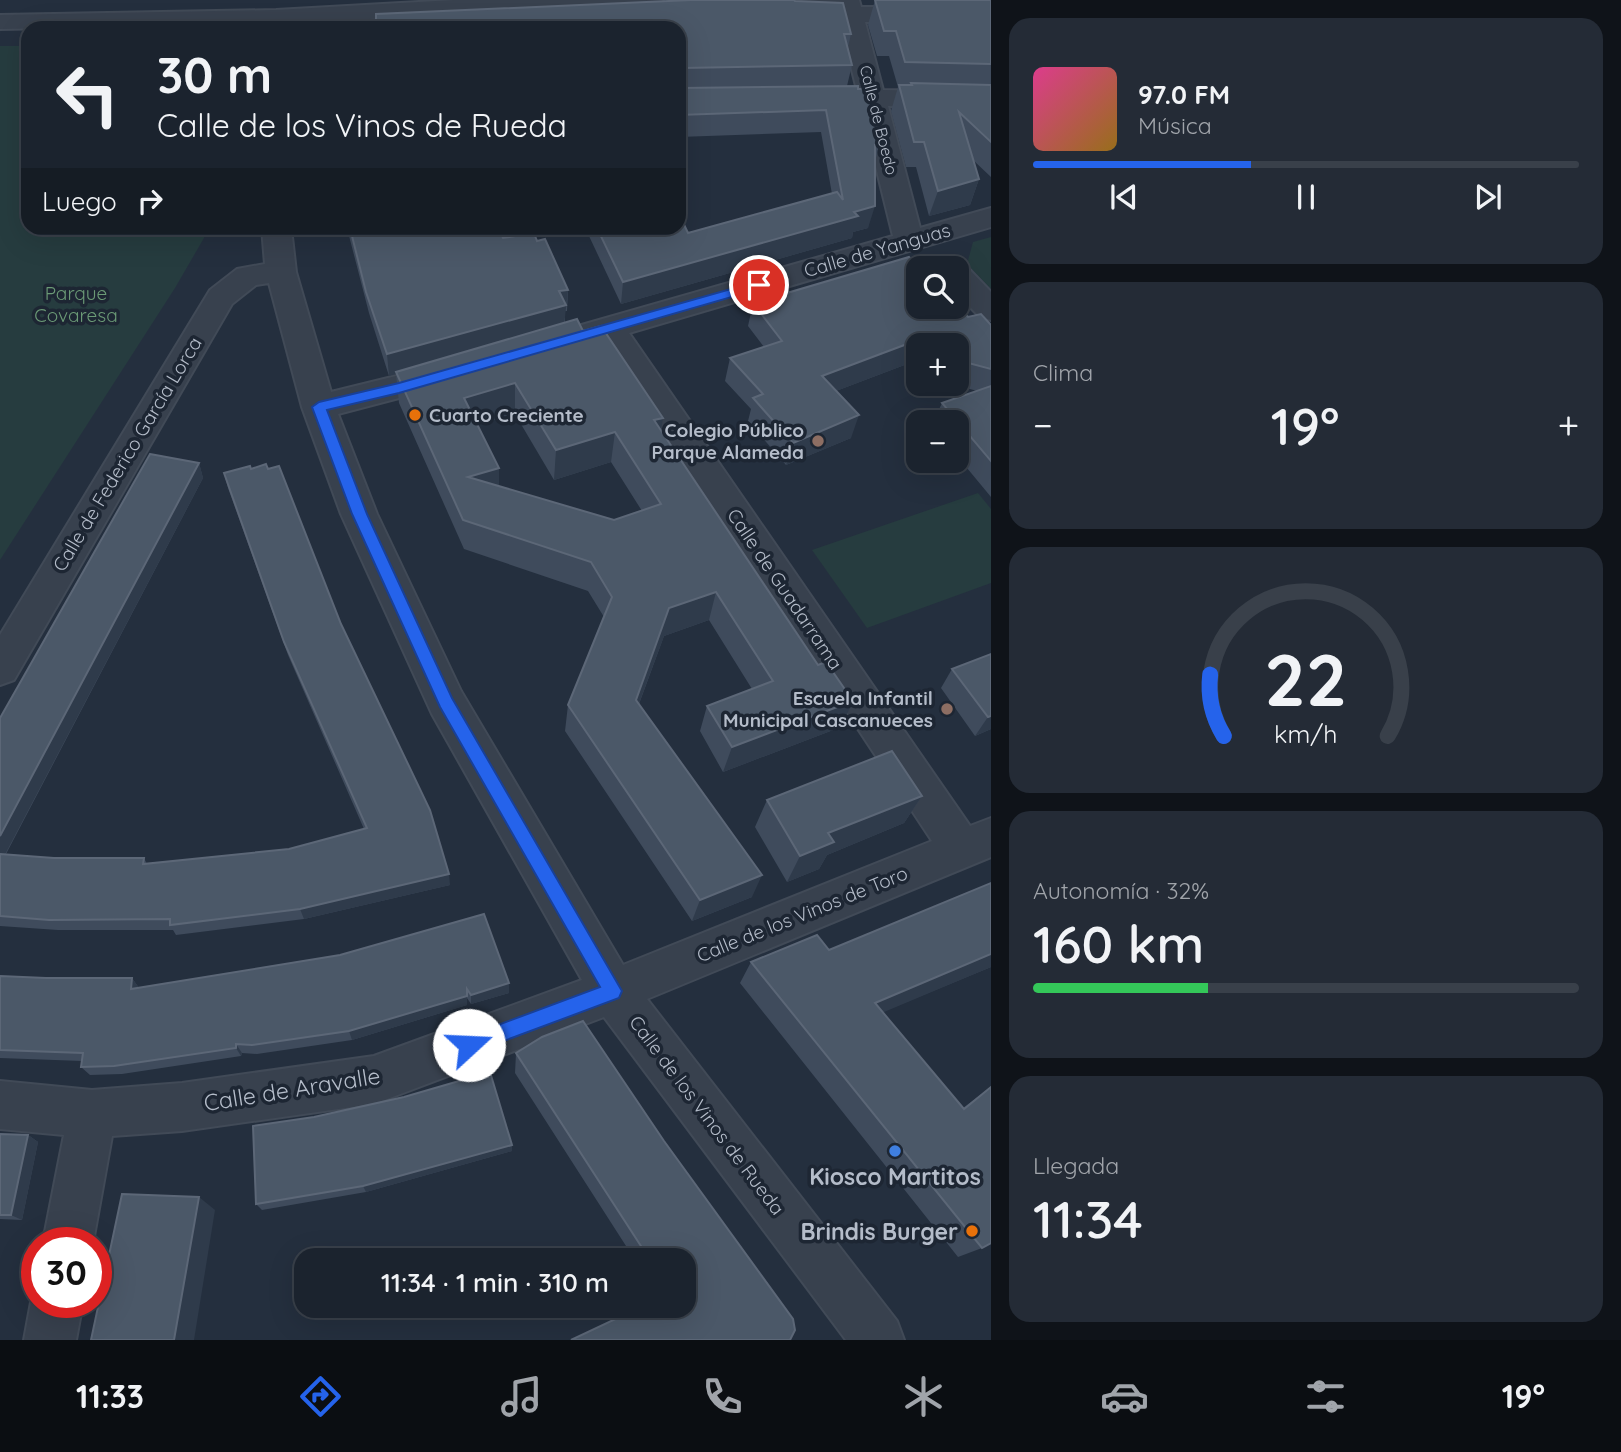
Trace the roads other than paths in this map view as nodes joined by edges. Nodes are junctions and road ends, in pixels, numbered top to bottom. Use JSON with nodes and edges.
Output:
{"nodes":[{"id":1,"x":56,"y":0,"type":"edge"},
{"id":2,"x":828,"y":0,"type":"edge"},
{"id":3,"x":0,"y":6,"type":"edge"},
{"id":4,"x":849,"y":7,"type":"edge"},
{"id":5,"x":278,"y":12,"type":"edge"},
{"id":6,"x":991,"y":14,"type":"edge"},
{"id":7,"x":136,"y":18,"type":"junction"},
{"id":8,"x":21,"y":21,"type":"edge"},
{"id":9,"x":34,"y":21,"type":"edge"},
{"id":10,"x":527,"y":21,"type":"edge"},
{"id":11,"x":0,"y":22,"type":"edge"},
{"id":12,"x":0,"y":38,"type":"edge"},
{"id":13,"x":21,"y":38,"type":"edge"},
{"id":14,"x":795,"y":97,"type":"edge"},
{"id":15,"x":874,"y":97,"type":"junction"},
{"id":16,"x":991,"y":100,"type":"edge"},
{"id":17,"x":991,"y":217,"type":"edge"},
{"id":18,"x":277,"y":235,"type":"edge"},
{"id":19,"x":915,"y":239,"type":"junction"},
{"id":20,"x":936,"y":256,"type":"edge"},
{"id":21,"x":281,"y":272,"type":"junction"},
{"id":22,"x":969,"y":287,"type":"edge"},
{"id":23,"x":991,"y":310,"type":"edge"},
{"id":24,"x":609,"y":328,"type":"junction"},
{"id":25,"x":530,"y":351,"type":"edge"},
{"id":26,"x":478,"y":366,"type":"edge"},
{"id":27,"x":319,"y":407,"type":"junction"},
{"id":28,"x":0,"y":669,"type":"edge"},
{"id":29,"x":976,"y":843,"type":"edge"},
{"id":30,"x":613,"y":991,"type":"junction"},
{"id":31,"x":0,"y":1105,"type":"edge"},
{"id":32,"x":92,"y":1114,"type":"junction"},
{"id":33,"x":71,"y":1227,"type":"edge"},
{"id":34,"x":54,"y":1318,"type":"edge"},
{"id":35,"x":50,"y":1340,"type":"edge"},
{"id":36,"x":878,"y":1340,"type":"edge"}],
"edges":[{"from":1,"to":5,"type":"street"},
{"from":2,"to":4,"type":"street"},
{"from":3,"to":7,"type":"street"},
{"from":4,"to":6,"type":"street"},
{"from":4,"to":15,"type":"street","name":"Calle de Boedo"},
{"from":5,"to":7,"type":"street"},
{"from":5,"to":10,"type":"street"},
{"from":7,"to":9,"type":"street"},
{"from":8,"to":11,"type":"street"},
{"from":12,"to":13,"type":"street"},
{"from":14,"to":15,"type":"street"},
{"from":15,"to":16,"type":"street"},
{"from":15,"to":19,"type":"street","name":"Calle de Boedo"},
{"from":17,"to":19,"type":"street","name":"Calle de Yanguas"},
{"from":18,"to":21,"type":"street","name":"Calle de los Vinos de Rueda"},
{"from":19,"to":20,"type":"street"},
{"from":19,"to":24,"type":"street","name":"Calle de Yanguas"},
{"from":21,"to":27,"type":"street","name":"Calle de los Vinos de Rueda"},
{"from":21,"to":28,"type":"street","name":"Calle de Federico García Lorca"},
{"from":22,"to":23,"type":"street"},
{"from":24,"to":25,"type":"street","name":"Calle de Yanguas"},
{"from":24,"to":29,"type":"street","name":"Calle de Guadarrama"},
{"from":26,"to":27,"type":"street"},
{"from":27,"to":30,"type":"street","name":"Calle de los Vinos de Rueda"},
{"from":29,"to":30,"type":"street","name":"Calle de los Vinos de Toro"},
{"from":30,"to":32,"type":"street","name":"Calle de Aravalle"},
{"from":30,"to":36,"type":"street","name":"Calle de los Vinos de Rueda"},
{"from":31,"to":32,"type":"street","name":"Calle de Aravalle"},
{"from":32,"to":33,"type":"street"},
{"from":34,"to":35,"type":"street"}]}
